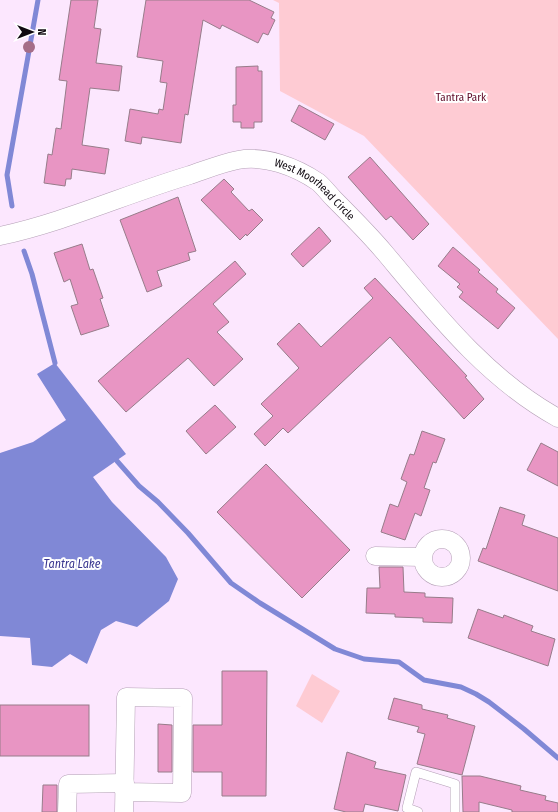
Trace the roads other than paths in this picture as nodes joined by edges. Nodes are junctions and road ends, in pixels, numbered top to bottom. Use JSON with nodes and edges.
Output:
{"nodes":[{"id":1,"x":0,"y":236,"type":"edge"},
{"id":2,"x":558,"y":418,"type":"edge"},
{"id":3,"x":375,"y":556,"type":"dead end"},
{"id":4,"x":422,"y":557,"type":"dead end"},
{"id":5,"x":125,"y":788,"type":"junction"},
{"id":6,"x":67,"y":812,"type":"edge"},
{"id":7,"x":124,"y":812,"type":"edge"},
{"id":8,"x":418,"y":812,"type":"edge"},
{"id":9,"x":455,"y":812,"type":"edge"}],
"edges":[{"from":1,"to":2,"type":"street","name":"West Moorhead Circle"},
{"from":3,"to":4,"type":"street"},
{"from":5,"to":5,"type":"street"},
{"from":5,"to":6,"type":"street"},
{"from":5,"to":7,"type":"street"},
{"from":8,"to":9,"type":"lane"}]}
